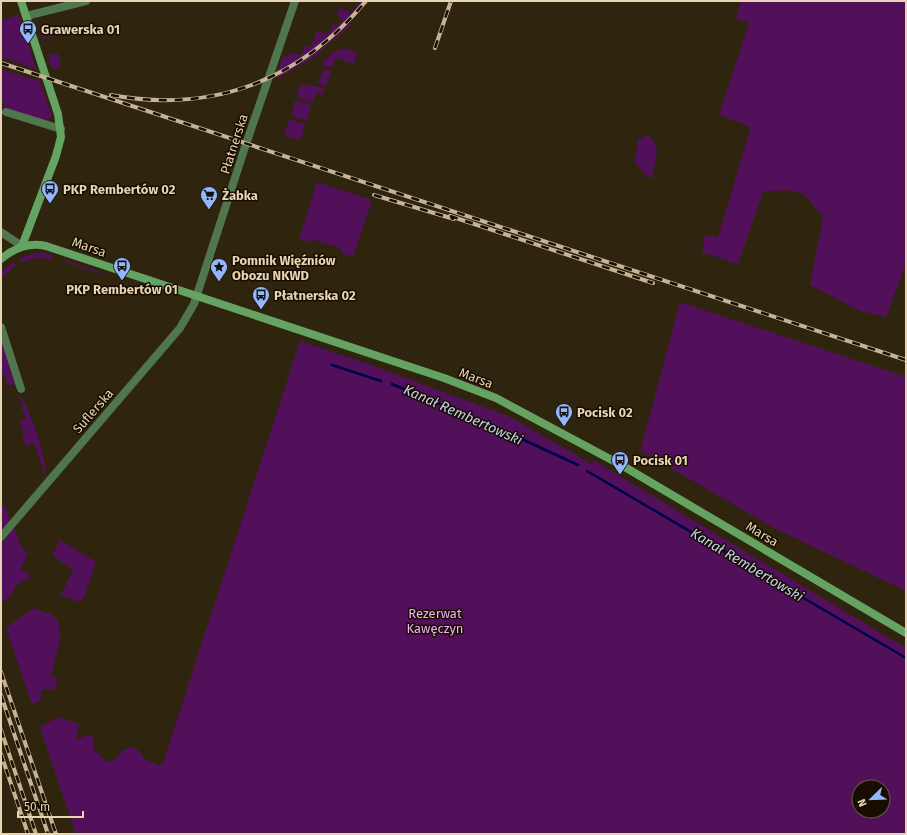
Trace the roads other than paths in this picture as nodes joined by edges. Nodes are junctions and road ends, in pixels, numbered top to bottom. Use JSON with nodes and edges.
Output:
{"nodes":[{"id":1,"x":21,"y":1,"type":"edge"},
{"id":2,"x":86,"y":1,"type":"edge"},
{"id":3,"x":295,"y":1,"type":"edge"},
{"id":4,"x":26,"y":16,"type":"junction"},
{"id":5,"x":6,"y":112,"type":"dead end"},
{"id":6,"x":61,"y":128,"type":"junction"},
{"id":7,"x":1,"y":232,"type":"edge"},
{"id":8,"x":22,"y":246,"type":"junction"},
{"id":9,"x":1,"y":259,"type":"edge"},
{"id":10,"x":198,"y":296,"type":"junction"},
{"id":11,"x":1,"y":326,"type":"edge"},
{"id":12,"x":21,"y":389,"type":"dead end"},
{"id":13,"x":1,"y":537,"type":"edge"},
{"id":14,"x":906,"y":633,"type":"edge"}],
"edges":[{"from":1,"to":4,"type":"main road"},
{"from":2,"to":4,"type":"street"},
{"from":3,"to":10,"type":"street","name":"Płatnerska"},
{"from":4,"to":6,"type":"main road"},
{"from":5,"to":6,"type":"street"},
{"from":6,"to":8,"type":"main road"},
{"from":7,"to":8,"type":"street"},
{"from":8,"to":9,"type":"main road","name":"Marsa"},
{"from":8,"to":10,"type":"main road","name":"Marsa"},
{"from":10,"to":13,"type":"street","name":"Suflerska"},
{"from":10,"to":14,"type":"main road","name":"Marsa"},
{"from":11,"to":12,"type":"street"}]}
